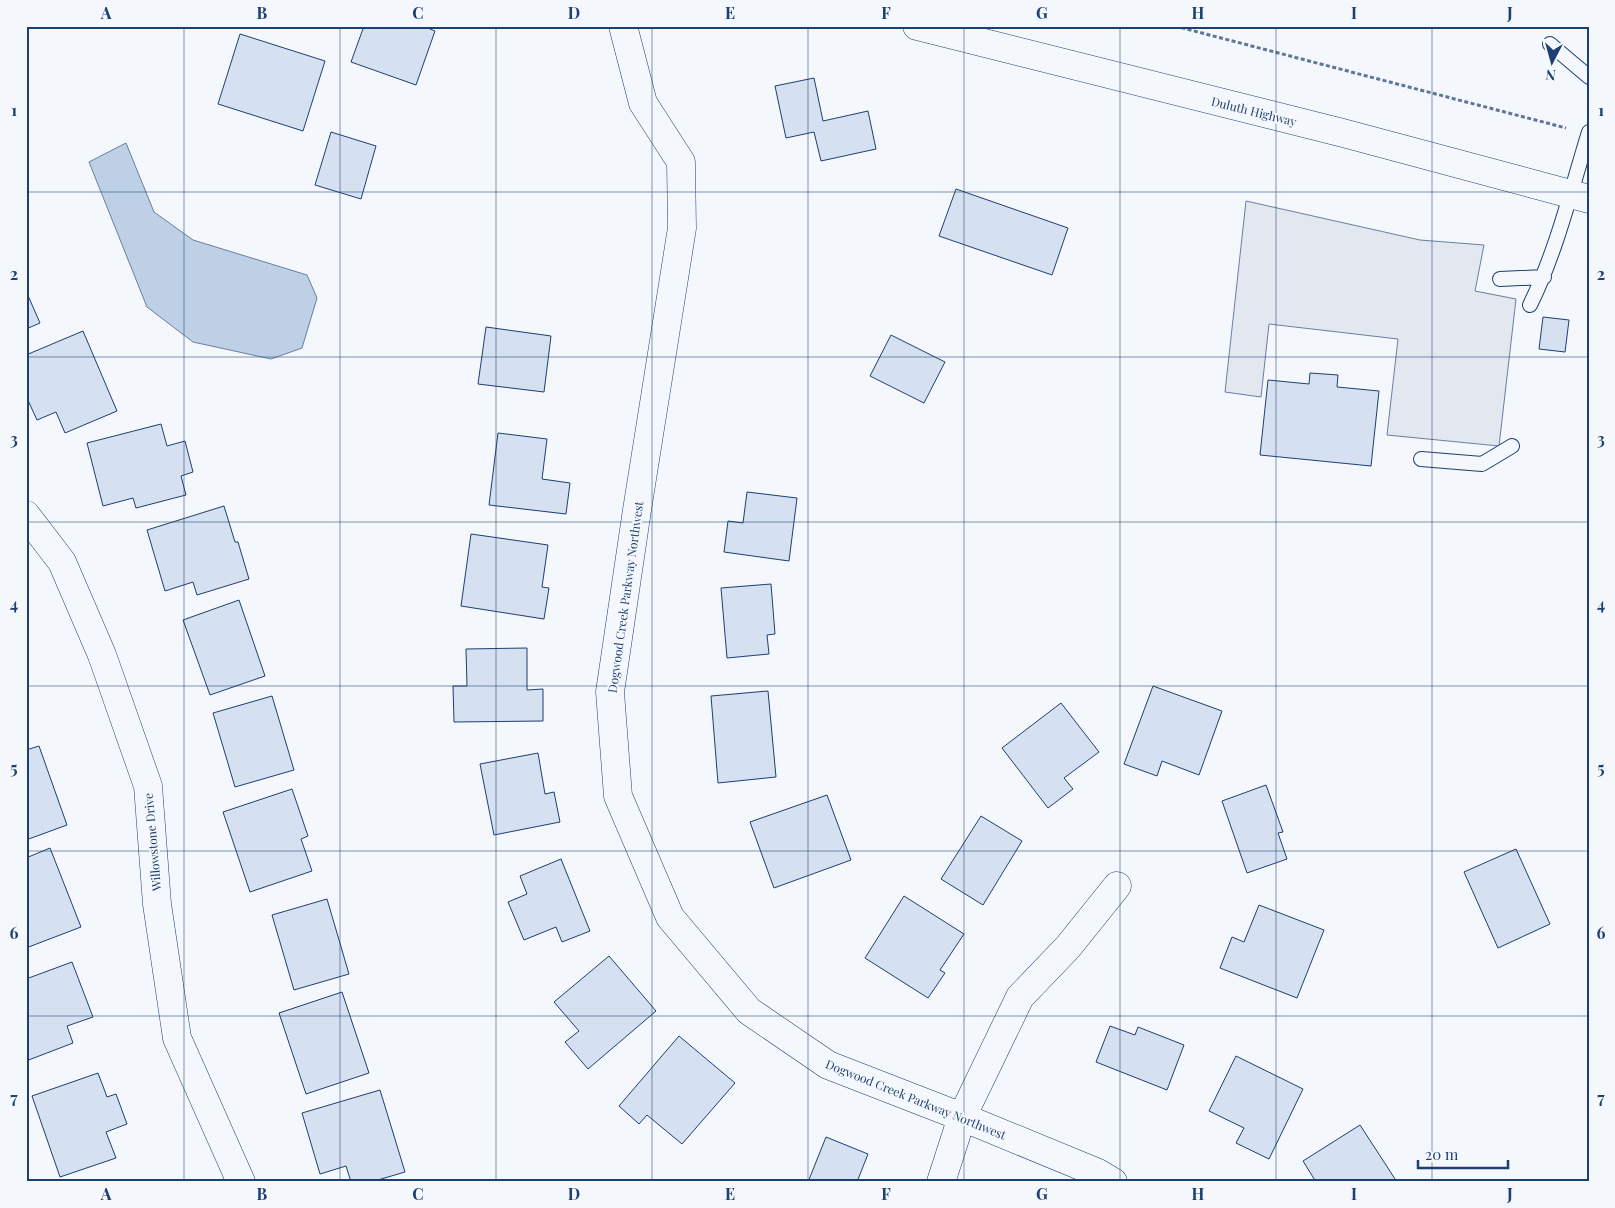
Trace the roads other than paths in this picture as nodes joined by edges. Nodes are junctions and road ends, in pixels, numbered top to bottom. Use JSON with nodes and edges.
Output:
{"nodes":[{"id":1,"x":624,"y":26,"type":"edge"},
{"id":2,"x":918,"y":26,"type":"edge"},
{"id":3,"x":1550,"y":44,"type":"dead end"},
{"id":4,"x":1589,"y":77,"type":"edge"},
{"id":5,"x":1588,"y":133,"type":"edge"},
{"id":6,"x":1580,"y":196,"type":"edge"},
{"id":7,"x":1544,"y":277,"type":"junction"},
{"id":8,"x":1500,"y":279,"type":"dead end"},
{"id":9,"x":1530,"y":305,"type":"dead end"},
{"id":10,"x":1512,"y":446,"type":"dead end"},
{"id":11,"x":1421,"y":459,"type":"dead end"},
{"id":12,"x":26,"y":515,"type":"edge"},
{"id":13,"x":1117,"y":886,"type":"dead end"},
{"id":14,"x":962,"y":1116,"type":"junction"},
{"id":15,"x":241,"y":1182,"type":"edge"},
{"id":16,"x":941,"y":1182,"type":"edge"},
{"id":17,"x":1113,"y":1182,"type":"edge"}],
"edges":[{"from":1,"to":14,"type":"street","name":"Dogwood Creek Parkway Northwest"},
{"from":2,"to":6,"type":"street","name":"Duluth Highway"},
{"from":3,"to":4,"type":"lane"},
{"from":5,"to":6,"type":"lane"},
{"from":6,"to":7,"type":"lane"},
{"from":7,"to":8,"type":"lane"},
{"from":7,"to":9,"type":"lane"},
{"from":10,"to":11,"type":"lane"},
{"from":12,"to":15,"type":"street","name":"Willowstone Drive"},
{"from":13,"to":14,"type":"street"},
{"from":14,"to":16,"type":"street"},
{"from":14,"to":17,"type":"street","name":"Dogwood Creek Parkway Northwest"}]}
